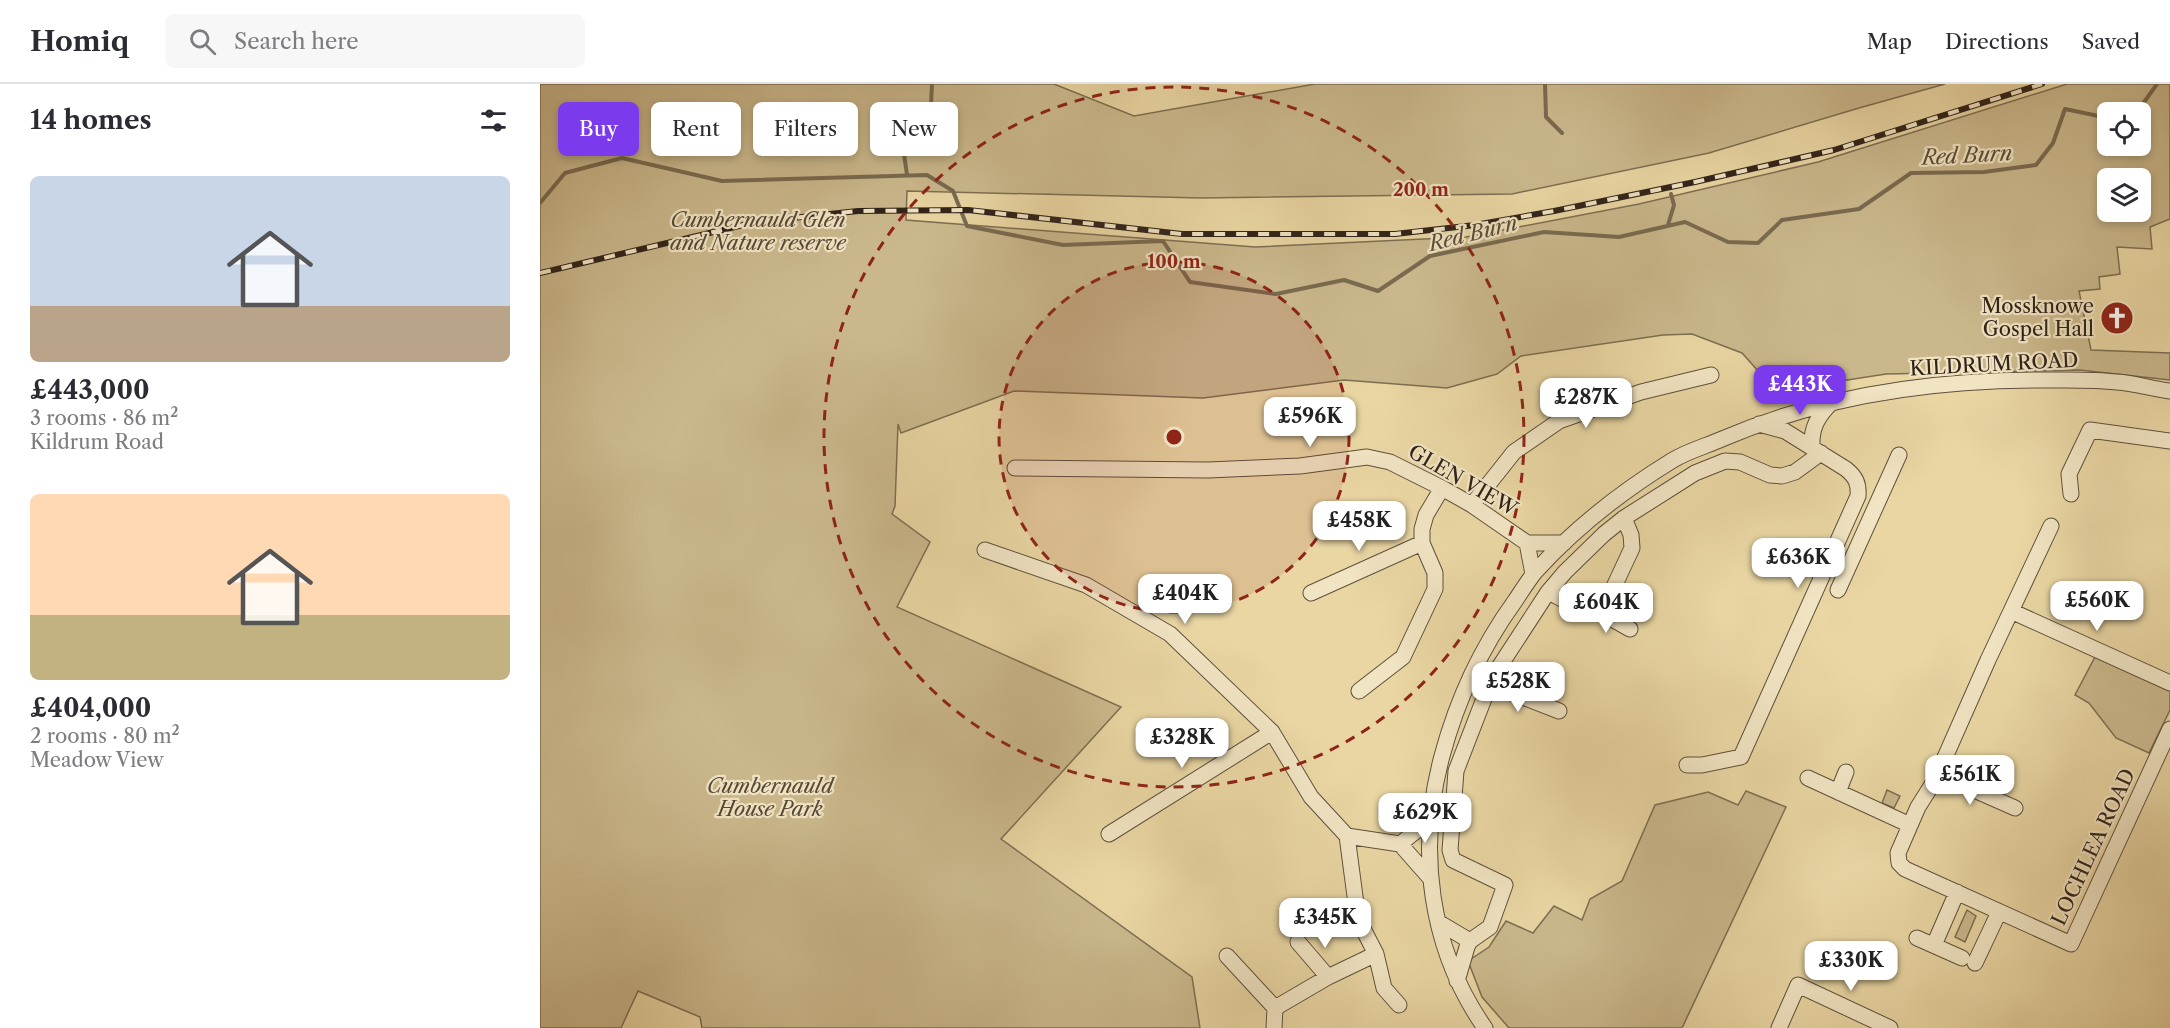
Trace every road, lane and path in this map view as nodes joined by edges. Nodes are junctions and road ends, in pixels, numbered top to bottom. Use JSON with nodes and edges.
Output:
{"nodes":[{"id":1,"x":1711,"y":375,"type":"dead end"},
{"id":2,"x":2170,"y":391,"type":"edge"},
{"id":3,"x":1832,"y":402,"type":"junction"},
{"id":4,"x":1756,"y":424,"type":"junction"},
{"id":5,"x":2170,"y":441,"type":"edge"},
{"id":6,"x":1816,"y":450,"type":"junction"},
{"id":7,"x":1899,"y":455,"type":"dead end"},
{"id":8,"x":1015,"y":468,"type":"dead end"},
{"id":9,"x":1442,"y":488,"type":"junction"},
{"id":10,"x":2072,"y":494,"type":"dead end"},
{"id":11,"x":1472,"y":505,"type":"junction"},
{"id":12,"x":1624,"y":518,"type":"junction"},
{"id":13,"x":2051,"y":526,"type":"dead end"},
{"id":14,"x":1843,"y":530,"type":"junction"},
{"id":15,"x":1862,"y":537,"type":"junction"},
{"id":16,"x":1422,"y":543,"type":"junction"},
{"id":17,"x":1527,"y":543,"type":"junction"},
{"id":18,"x":1564,"y":543,"type":"junction"},
{"id":19,"x":985,"y":550,"type":"dead end"},
{"id":20,"x":1533,"y":574,"type":"junction"},
{"id":21,"x":1838,"y":590,"type":"dead end"},
{"id":22,"x":1548,"y":591,"type":"junction"},
{"id":23,"x":1311,"y":594,"type":"dead end"},
{"id":24,"x":1598,"y":611,"type":"junction"},
{"id":25,"x":2011,"y":611,"type":"junction"},
{"id":26,"x":1630,"y":628,"type":"dead end"},
{"id":27,"x":2170,"y":683,"type":"edge"},
{"id":28,"x":1489,"y":684,"type":"junction"},
{"id":29,"x":1359,"y":691,"type":"dead end"},
{"id":30,"x":1558,"y":711,"type":"dead end"},
{"id":31,"x":2170,"y":729,"type":"edge"},
{"id":32,"x":1272,"y":732,"type":"junction"},
{"id":33,"x":1687,"y":765,"type":"dead end"},
{"id":34,"x":1846,"y":772,"type":"dead end"},
{"id":35,"x":1991,"y":776,"type":"dead end"},
{"id":36,"x":1937,"y":777,"type":"junction"},
{"id":37,"x":1808,"y":778,"type":"dead end"},
{"id":38,"x":1838,"y":792,"type":"junction"},
{"id":39,"x":1982,"y":793,"type":"junction"},
{"id":40,"x":2015,"y":808,"type":"dead end"},
{"id":41,"x":1431,"y":819,"type":"junction"},
{"id":42,"x":1910,"y":825,"type":"junction"},
{"id":43,"x":1110,"y":834,"type":"dead end"},
{"id":44,"x":1347,"y":836,"type":"junction"},
{"id":45,"x":1400,"y":844,"type":"junction"},
{"id":46,"x":1430,"y":878,"type":"junction"},
{"id":47,"x":1957,"y":892,"type":"junction"},
{"id":48,"x":1999,"y":912,"type":"junction"},
{"id":49,"x":1438,"y":922,"type":"junction"},
{"id":50,"x":1917,"y":938,"type":"dead end"},
{"id":51,"x":1298,"y":942,"type":"dead end"},
{"id":52,"x":1470,"y":942,"type":"junction"},
{"id":53,"x":1934,"y":945,"type":"junction"},
{"id":54,"x":1376,"y":954,"type":"junction"},
{"id":55,"x":1227,"y":956,"type":"dead end"},
{"id":56,"x":1328,"y":977,"type":"junction"},
{"id":57,"x":1457,"y":981,"type":"junction"},
{"id":58,"x":1399,"y":1005,"type":"dead end"},
{"id":59,"x":1275,"y":1008,"type":"junction"},
{"id":60,"x":1274,"y":1028,"type":"edge"},
{"id":61,"x":1485,"y":1028,"type":"edge"},
{"id":62,"x":1779,"y":1028,"type":"edge"},
{"id":63,"x":1890,"y":1028,"type":"edge"}],
"edges":[{"from":1,"to":11,"type":"street"},
{"from":2,"to":3,"type":"street","name":"KILDRUM ROAD"},
{"from":3,"to":4,"type":"street","name":"KILDRUM ROAD"},
{"from":3,"to":6,"type":"street"},
{"from":4,"to":6,"type":"street"},
{"from":4,"to":18,"type":"street","name":"KILDRUM ROAD"},
{"from":5,"to":10,"type":"street"},
{"from":6,"to":12,"type":"street"},
{"from":6,"to":14,"type":"street"},
{"from":7,"to":15,"type":"street"},
{"from":8,"to":9,"type":"street","name":"GLEN VIEW"},
{"from":9,"to":11,"type":"street","name":"GLEN VIEW"},
{"from":9,"to":16,"type":"street"},
{"from":11,"to":17,"type":"street","name":"GLEN VIEW"},
{"from":12,"to":22,"type":"street"},
{"from":12,"to":24,"type":"street"},
{"from":13,"to":25,"type":"street","name":"LOCHLEA ROAD"},
{"from":14,"to":15,"type":"street"},
{"from":14,"to":33,"type":"street"},
{"from":15,"to":21,"type":"street"},
{"from":16,"to":23,"type":"street"},
{"from":16,"to":29,"type":"street"},
{"from":17,"to":18,"type":"street","name":"GLEN VIEW"},
{"from":17,"to":20,"type":"street","name":"GLEN VIEW"},
{"from":18,"to":20,"type":"street","name":"KILDRUM ROAD"},
{"from":19,"to":32,"type":"street"},
{"from":20,"to":41,"type":"street","name":"KILDRUM ROAD"},
{"from":22,"to":24,"type":"street"},
{"from":22,"to":28,"type":"street"},
{"from":24,"to":26,"type":"street"},
{"from":25,"to":27,"type":"street"},
{"from":25,"to":36,"type":"street","name":"LOCHLEA ROAD"},
{"from":28,"to":30,"type":"street"},
{"from":28,"to":52,"type":"street"},
{"from":31,"to":48,"type":"street","name":"LOCHLEA ROAD"},
{"from":32,"to":43,"type":"street"},
{"from":32,"to":44,"type":"street"},
{"from":34,"to":38,"type":"street"},
{"from":35,"to":39,"type":"street"},
{"from":36,"to":39,"type":"street"},
{"from":36,"to":42,"type":"street","name":"LOCHLEA ROAD"},
{"from":37,"to":38,"type":"street"},
{"from":38,"to":42,"type":"street"},
{"from":39,"to":40,"type":"street"},
{"from":41,"to":45,"type":"street"},
{"from":41,"to":46,"type":"street","name":"KILDRUM ROAD"},
{"from":42,"to":47,"type":"street","name":"LOCHLEA ROAD"},
{"from":44,"to":45,"type":"street"},
{"from":44,"to":54,"type":"street"},
{"from":45,"to":46,"type":"street"},
{"from":46,"to":49,"type":"street","name":"KILDRUM ROAD"},
{"from":47,"to":48,"type":"street","name":"LOCHLEA ROAD"},
{"from":47,"to":53,"type":"street"},
{"from":48,"to":53,"type":"street"},
{"from":49,"to":52,"type":"street"},
{"from":49,"to":57,"type":"street","name":"KILDRUM ROAD"},
{"from":50,"to":53,"type":"street"},
{"from":51,"to":56,"type":"street"},
{"from":52,"to":57,"type":"street"},
{"from":54,"to":56,"type":"street"},
{"from":54,"to":58,"type":"street"},
{"from":55,"to":59,"type":"street"},
{"from":56,"to":59,"type":"street"},
{"from":57,"to":61,"type":"street","name":"KILDRUM ROAD"},
{"from":59,"to":60,"type":"street"},
{"from":62,"to":63,"type":"street"}]}
